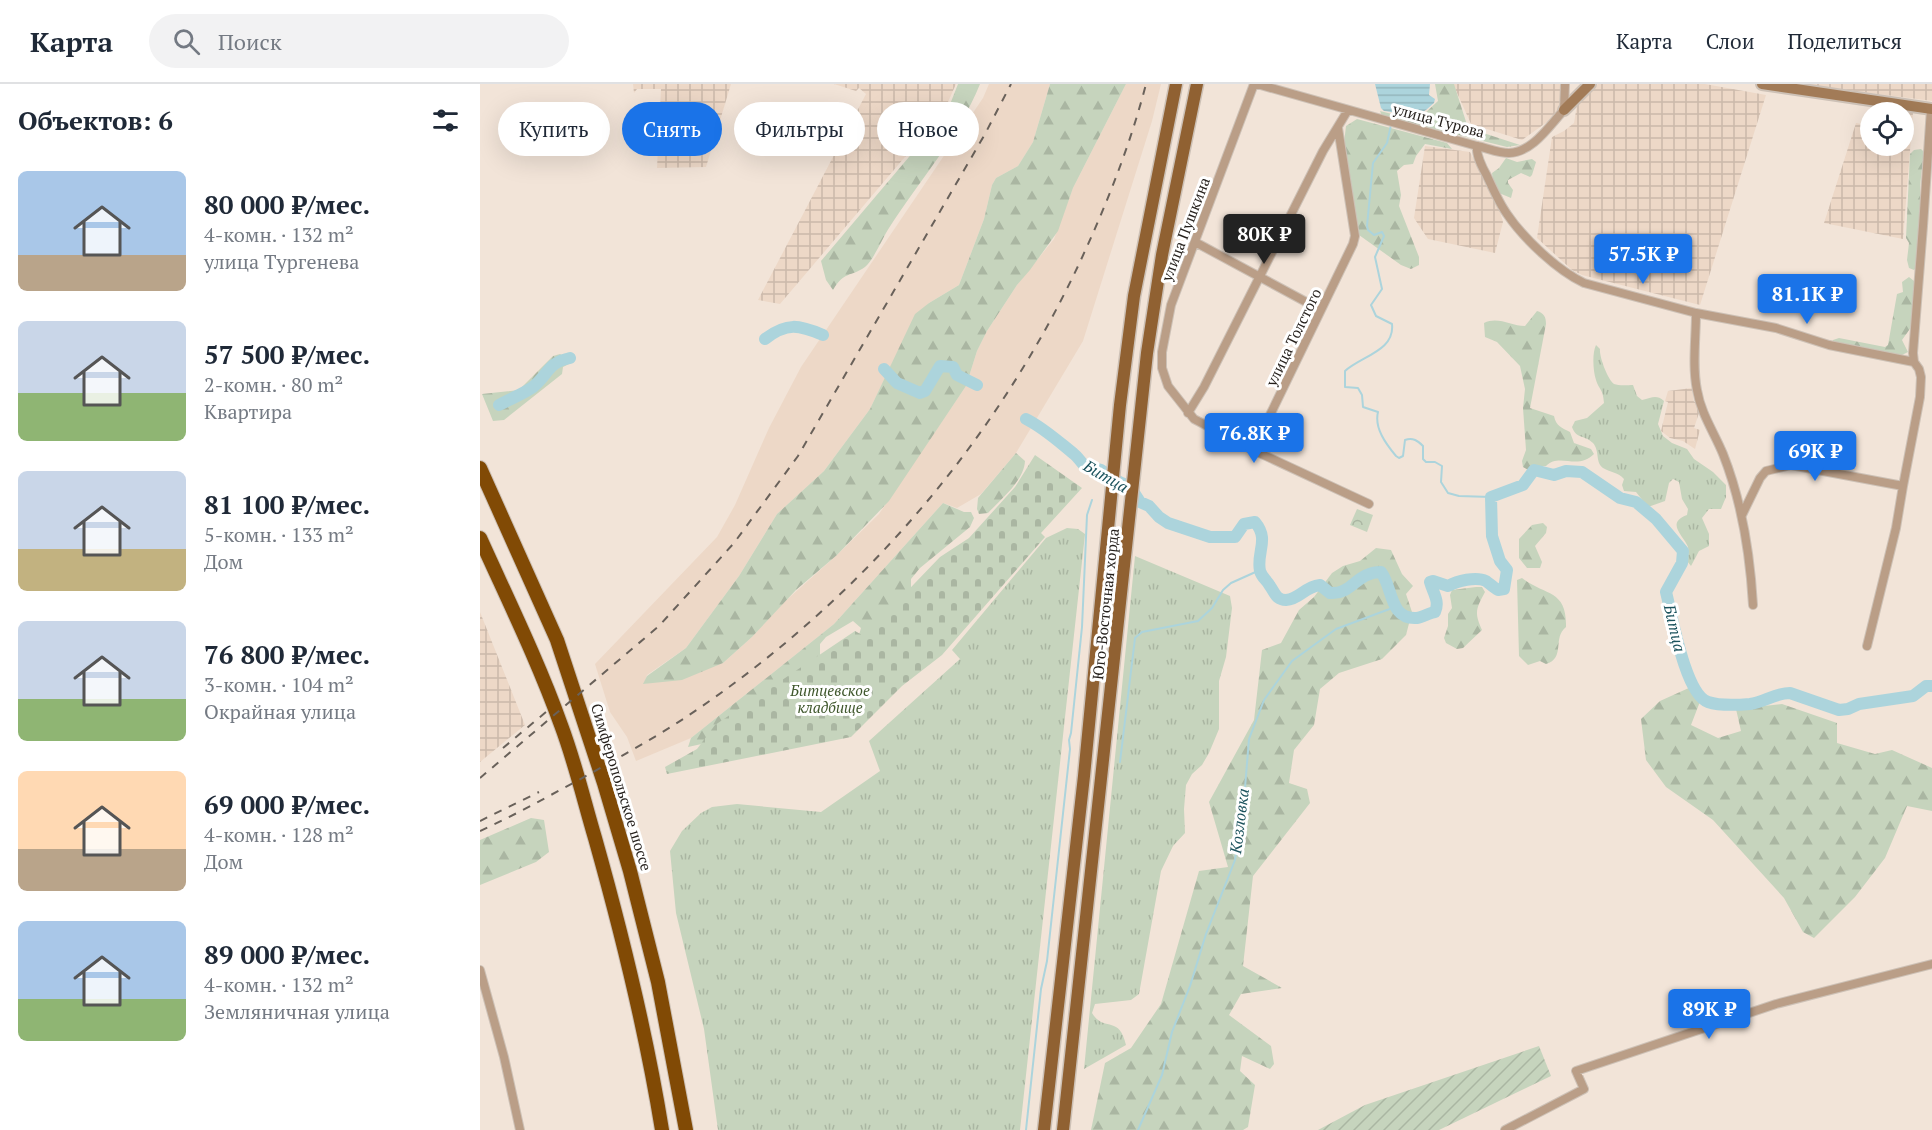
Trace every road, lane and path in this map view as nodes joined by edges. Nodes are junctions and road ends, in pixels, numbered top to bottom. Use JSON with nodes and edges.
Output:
{"nodes":[{"id":1,"x":1176,"y":84,"type":"edge"},
{"id":2,"x":1197,"y":84,"type":"edge"},
{"id":3,"x":1256,"y":84,"type":"edge"},
{"id":4,"x":1565,"y":84,"type":"edge"},
{"id":5,"x":1590,"y":84,"type":"edge"},
{"id":6,"x":1762,"y":84,"type":"edge"},
{"id":7,"x":1931,"y":109,"type":"edge"},
{"id":8,"x":1348,"y":110,"type":"junction"},
{"id":9,"x":1564,"y":110,"type":"junction"},
{"id":10,"x":1338,"y":128,"type":"junction"},
{"id":11,"x":1476,"y":146,"type":"junction"},
{"id":12,"x":1195,"y":242,"type":"junction"},
{"id":13,"x":1259,"y":277,"type":"junction"},
{"id":14,"x":1321,"y":310,"type":"junction"},
{"id":15,"x":1696,"y":313,"type":"junction"},
{"id":16,"x":1914,"y":362,"type":"junction"},
{"id":17,"x":1188,"y":413,"type":"junction"},
{"id":18,"x":1253,"y":450,"type":"junction"},
{"id":19,"x":480,"y":458,"type":"edge"},
{"id":20,"x":480,"y":468,"type":"edge"},
{"id":21,"x":1902,"y":486,"type":"junction"},
{"id":22,"x":1369,"y":504,"type":"dead end"},
{"id":23,"x":501,"y":512,"type":"junction"},
{"id":24,"x":1742,"y":515,"type":"junction"},
{"id":25,"x":480,"y":538,"type":"edge"},
{"id":26,"x":1753,"y":605,"type":"dead end"},
{"id":27,"x":1867,"y":646,"type":"dead end"},
{"id":28,"x":1932,"y":964,"type":"edge"},
{"id":29,"x":480,"y":970,"type":"edge"},
{"id":30,"x":520,"y":1130,"type":"edge"},
{"id":31,"x":662,"y":1130,"type":"edge"},
{"id":32,"x":686,"y":1130,"type":"edge"},
{"id":33,"x":1044,"y":1130,"type":"edge"},
{"id":34,"x":1064,"y":1130,"type":"edge"},
{"id":35,"x":1505,"y":1130,"type":"edge"}],
"edges":[{"from":1,"to":33,"type":"main road","name":"Юго-Восточная хорда"},
{"from":2,"to":34,"type":"main road","name":"Юго-Восточная хорда"},
{"from":3,"to":8,"type":"street","name":"улица Турова"},
{"from":3,"to":12,"type":"street","name":"улица Пушкина"},
{"from":4,"to":9,"type":"street"},
{"from":5,"to":9,"type":"street","name":"улица Турова"},
{"from":6,"to":7,"type":"street"},
{"from":7,"to":16,"type":"street"},
{"from":8,"to":10,"type":"street"},
{"from":8,"to":11,"type":"street","name":"улица Турова"},
{"from":9,"to":11,"type":"street","name":"улица Турова"},
{"from":10,"to":13,"type":"street"},
{"from":10,"to":14,"type":"street","name":"улица Толстого"},
{"from":11,"to":15,"type":"street"},
{"from":12,"to":13,"type":"street"},
{"from":12,"to":17,"type":"street","name":"улица Пушкина"},
{"from":13,"to":14,"type":"street"},
{"from":13,"to":17,"type":"street"},
{"from":14,"to":18,"type":"street","name":"улица Толстого"},
{"from":15,"to":16,"type":"street"},
{"from":15,"to":24,"type":"street"},
{"from":16,"to":21,"type":"street"},
{"from":17,"to":18,"type":"street"},
{"from":18,"to":22,"type":"street"},
{"from":19,"to":23,"type":"highway"},
{"from":20,"to":23,"type":"highway","name":"Симферопольское шоссе"},
{"from":21,"to":24,"type":"street"},
{"from":21,"to":27,"type":"street"},
{"from":23,"to":32,"type":"highway","name":"Симферопольское шоссе"},
{"from":24,"to":26,"type":"street"},
{"from":25,"to":31,"type":"highway"},
{"from":28,"to":35,"type":"street"},
{"from":29,"to":30,"type":"street"}]}
